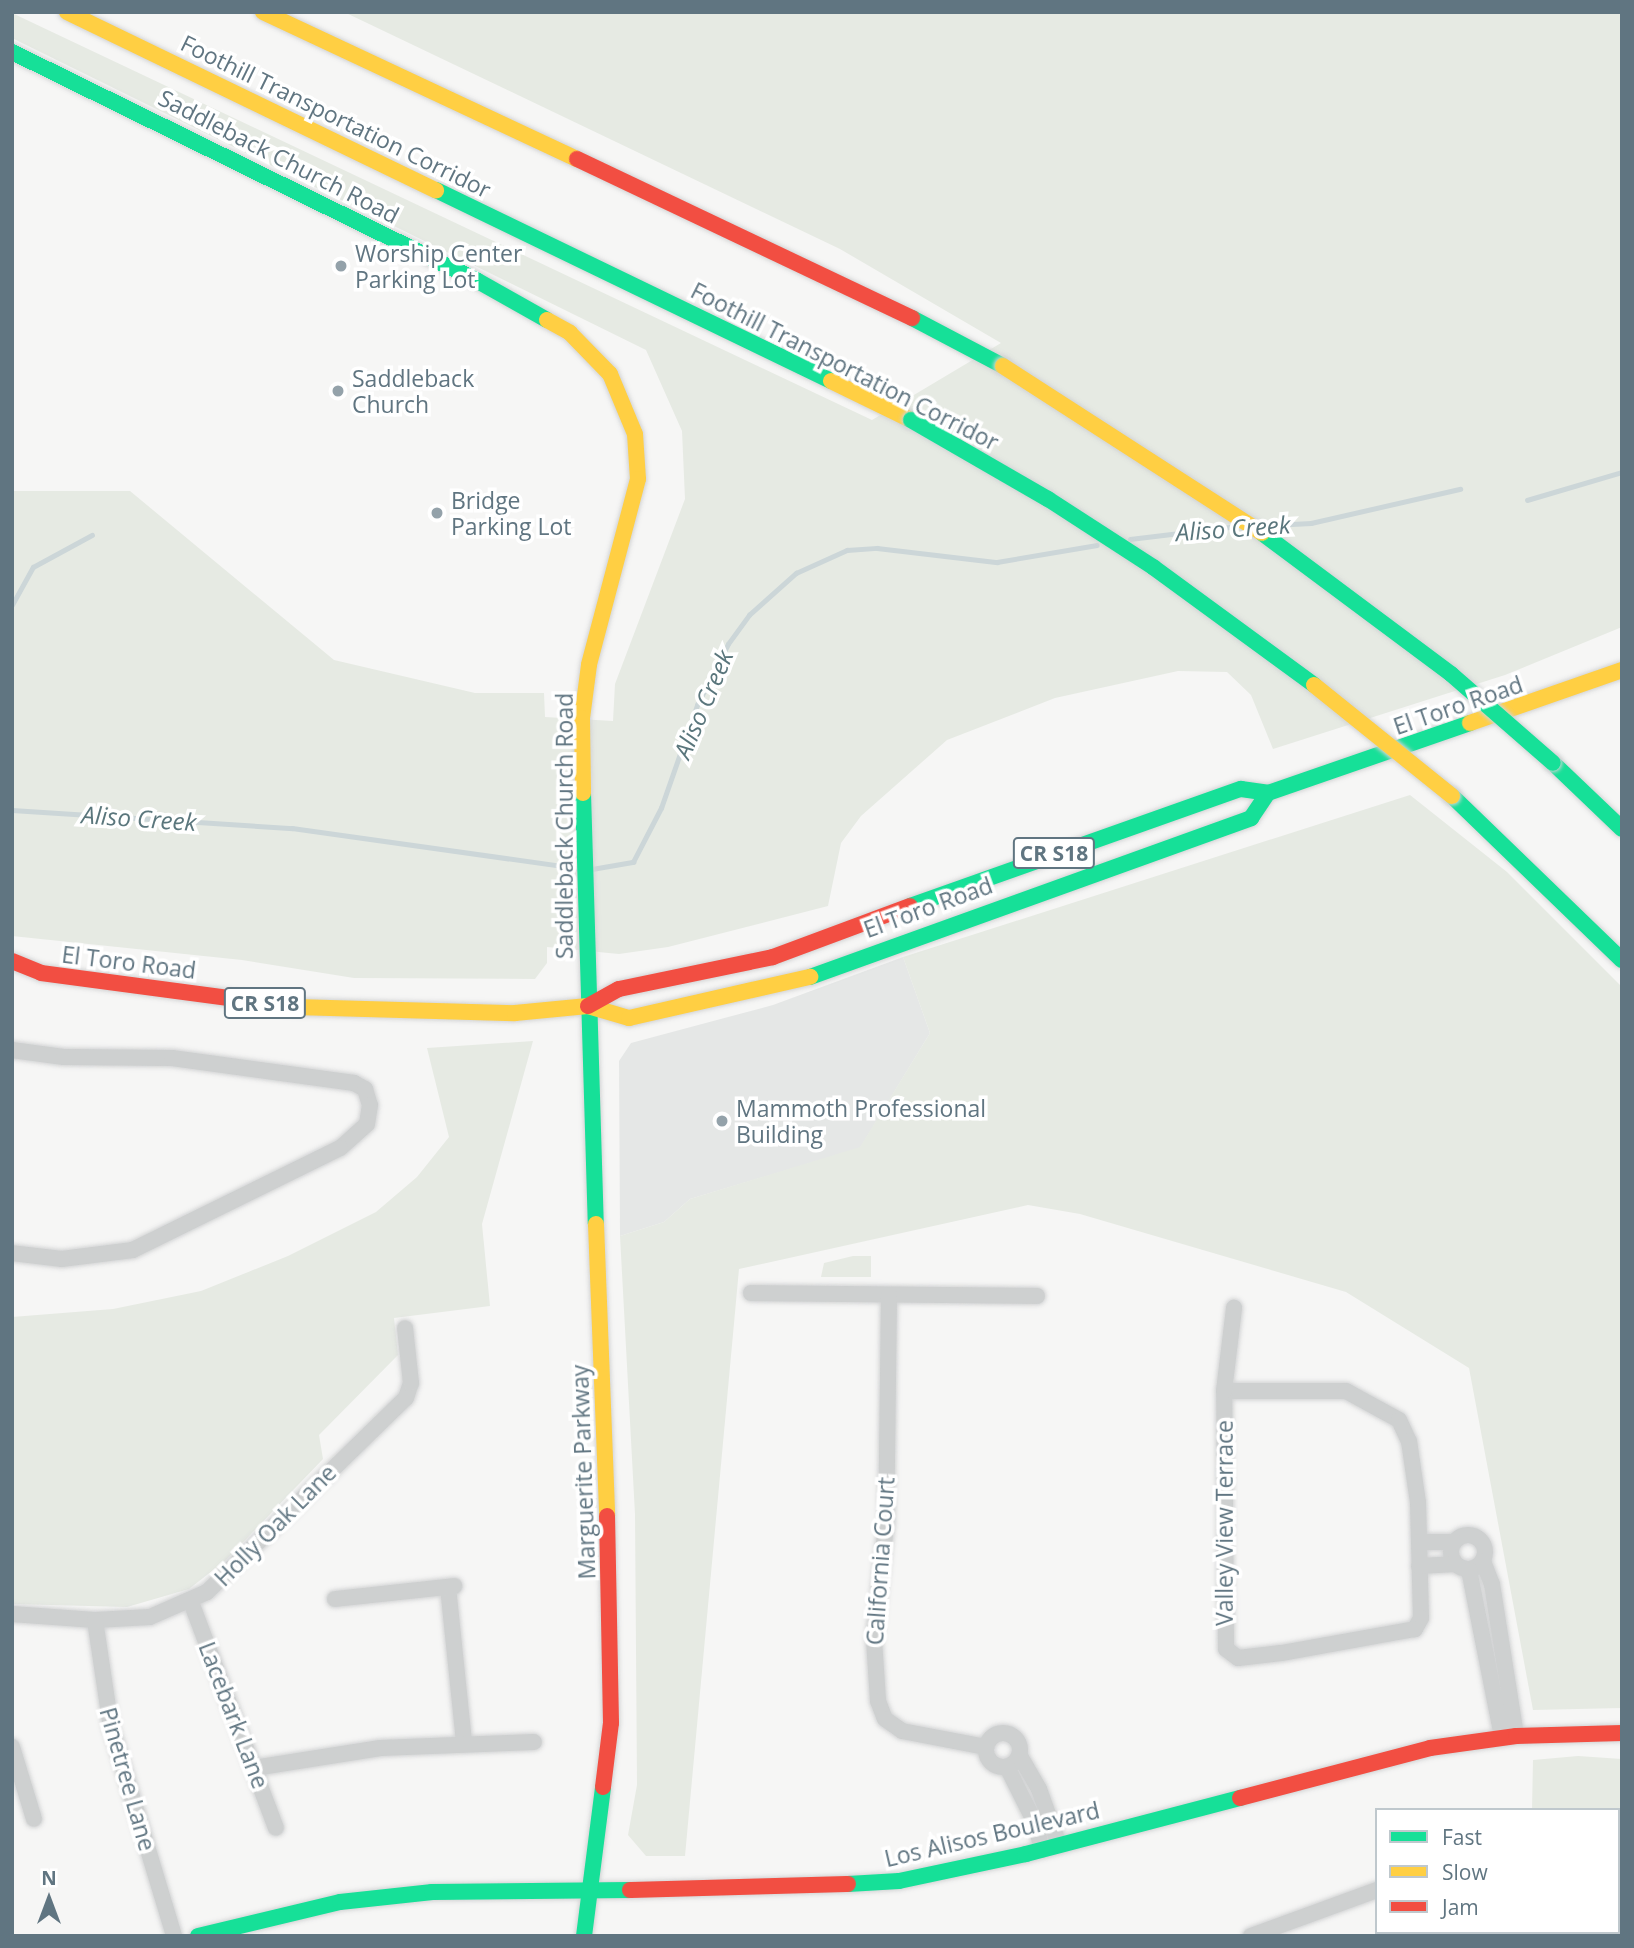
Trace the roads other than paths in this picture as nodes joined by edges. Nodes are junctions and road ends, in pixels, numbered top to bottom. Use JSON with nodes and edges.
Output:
{"nodes":[{"id":1,"x":57,"y":12,"type":"edge"},
{"id":2,"x":67,"y":12,"type":"edge"},
{"id":3,"x":265,"y":12,"type":"edge"},
{"id":4,"x":108,"y":32,"type":"junction"},
{"id":5,"x":12,"y":52,"type":"edge"},
{"id":6,"x":1622,"y":670,"type":"edge"},
{"id":7,"x":1268,"y":793,"type":"junction"},
{"id":8,"x":1622,"y":829,"type":"edge"},
{"id":9,"x":1622,"y":960,"type":"edge"},
{"id":10,"x":12,"y":961,"type":"edge"},
{"id":11,"x":41,"y":973,"type":"junction"},
{"id":12,"x":12,"y":978,"type":"edge"},
{"id":13,"x":588,"y":1006,"type":"junction"},
{"id":14,"x":12,"y":1050,"type":"edge"},
{"id":15,"x":12,"y":1252,"type":"edge"},
{"id":16,"x":751,"y":1293,"type":"dead end"},
{"id":17,"x":890,"y":1295,"type":"junction"},
{"id":18,"x":1037,"y":1296,"type":"dead end"},
{"id":19,"x":1234,"y":1308,"type":"dead end"},
{"id":20,"x":405,"y":1328,"type":"dead end"},
{"id":21,"x":1224,"y":1391,"type":"junction"},
{"id":22,"x":1419,"y":1542,"type":"junction"},
{"id":23,"x":1454,"y":1542,"type":"junction"},
{"id":24,"x":1483,"y":1561,"type":"junction"},
{"id":25,"x":1419,"y":1566,"type":"junction"},
{"id":26,"x":1462,"y":1567,"type":"junction"},
{"id":27,"x":335,"y":1599,"type":"dead end"},
{"id":28,"x":191,"y":1602,"type":"junction"},
{"id":29,"x":12,"y":1614,"type":"edge"},
{"id":30,"x":95,"y":1620,"type":"junction"},
{"id":31,"x":1622,"y":1732,"type":"edge"},
{"id":32,"x":1509,"y":1736,"type":"junction"},
{"id":33,"x":534,"y":1742,"type":"dead end"},
{"id":34,"x":464,"y":1743,"type":"junction"},
{"id":35,"x":12,"y":1747,"type":"edge"},
{"id":36,"x":986,"y":1747,"type":"junction"},
{"id":37,"x":1020,"y":1756,"type":"junction"},
{"id":38,"x":254,"y":1768,"type":"junction"},
{"id":39,"x":1007,"y":1768,"type":"junction"},
{"id":40,"x":34,"y":1819,"type":"dead end"},
{"id":41,"x":276,"y":1828,"type":"dead end"},
{"id":42,"x":1059,"y":1845,"type":"junction"},
{"id":43,"x":1042,"y":1850,"type":"junction"},
{"id":44,"x":593,"y":1888,"type":"junction"},
{"id":45,"x":1375,"y":1891,"type":"edge"},
{"id":46,"x":174,"y":1936,"type":"edge"},
{"id":47,"x":198,"y":1936,"type":"edge"},
{"id":48,"x":584,"y":1936,"type":"edge"},
{"id":49,"x":1251,"y":1936,"type":"edge"}],
"edges":[{"from":1,"to":4,"type":"main road"},
{"from":2,"to":4,"type":"main road","name":"Foothill Transportation Corridor"},
{"from":3,"to":8,"type":"main road","bridge":true},
{"from":4,"to":9,"type":"main road","name":"Foothill Transportation Corridor","bridge":true},
{"from":5,"to":13,"type":"main road","name":"Saddleback Church Road"},
{"from":6,"to":7,"type":"main road","name":"El Toro Road","number":"CR S18"},
{"from":7,"to":13,"type":"main road","name":"El Toro Road","number":"CR S18"},
{"from":7,"to":13,"type":"main road","name":"El Toro Road","number":"CR S18"},
{"from":10,"to":11,"type":"main road","name":"El Toro Road","number":"CR S18"},
{"from":11,"to":12,"type":"main road","name":"El Toro Road","number":"CR S18"},
{"from":11,"to":13,"type":"main road","name":"El Toro Road","number":"CR S18"},
{"from":13,"to":44,"type":"main road","name":"Marguerite Parkway"},
{"from":14,"to":15,"type":"street"},
{"from":16,"to":17,"type":"street"},
{"from":17,"to":18,"type":"street"},
{"from":17,"to":36,"type":"street","name":"California Court"},
{"from":19,"to":21,"type":"street","name":"Valley View Terrace"},
{"from":20,"to":28,"type":"street","name":"Holly Oak Lane"},
{"from":21,"to":22,"type":"street","name":"Valley View Terrace"},
{"from":21,"to":25,"type":"street","name":"Valley View Terrace"},
{"from":22,"to":23,"type":"street"},
{"from":22,"to":25,"type":"street","name":"Valley View Terrace"},
{"from":23,"to":24,"type":"street"},
{"from":23,"to":26,"type":"street"},
{"from":24,"to":26,"type":"street"},
{"from":24,"to":32,"type":"street"},
{"from":25,"to":26,"type":"street"},
{"from":26,"to":32,"type":"street"},
{"from":27,"to":34,"type":"street"},
{"from":28,"to":30,"type":"street","name":"Holly Oak Lane"},
{"from":28,"to":38,"type":"street","name":"Lacebark Lane"},
{"from":29,"to":30,"type":"street","name":"Holly Oak Lane"},
{"from":30,"to":46,"type":"street","name":"Pinetree Lane"},
{"from":31,"to":32,"type":"main road","name":"Los Alisos Boulevard"},
{"from":32,"to":42,"type":"main road","name":"Los Alisos Boulevard"},
{"from":33,"to":34,"type":"street"},
{"from":34,"to":38,"type":"street"},
{"from":35,"to":40,"type":"street"},
{"from":36,"to":37,"type":"street","name":"California Court"},
{"from":36,"to":39,"type":"street"},
{"from":37,"to":39,"type":"street"},
{"from":37,"to":42,"type":"street","name":"California Court"},
{"from":38,"to":41,"type":"street","name":"Lacebark Lane"},
{"from":39,"to":43,"type":"street"},
{"from":42,"to":43,"type":"main road","name":"Los Alisos Boulevard"},
{"from":43,"to":44,"type":"main road","name":"Los Alisos Boulevard"},
{"from":44,"to":47,"type":"main road","name":"Los Alisos Boulevard"},
{"from":44,"to":48,"type":"main road","name":"Marguerite Parkway"},
{"from":45,"to":49,"type":"street"}]}
